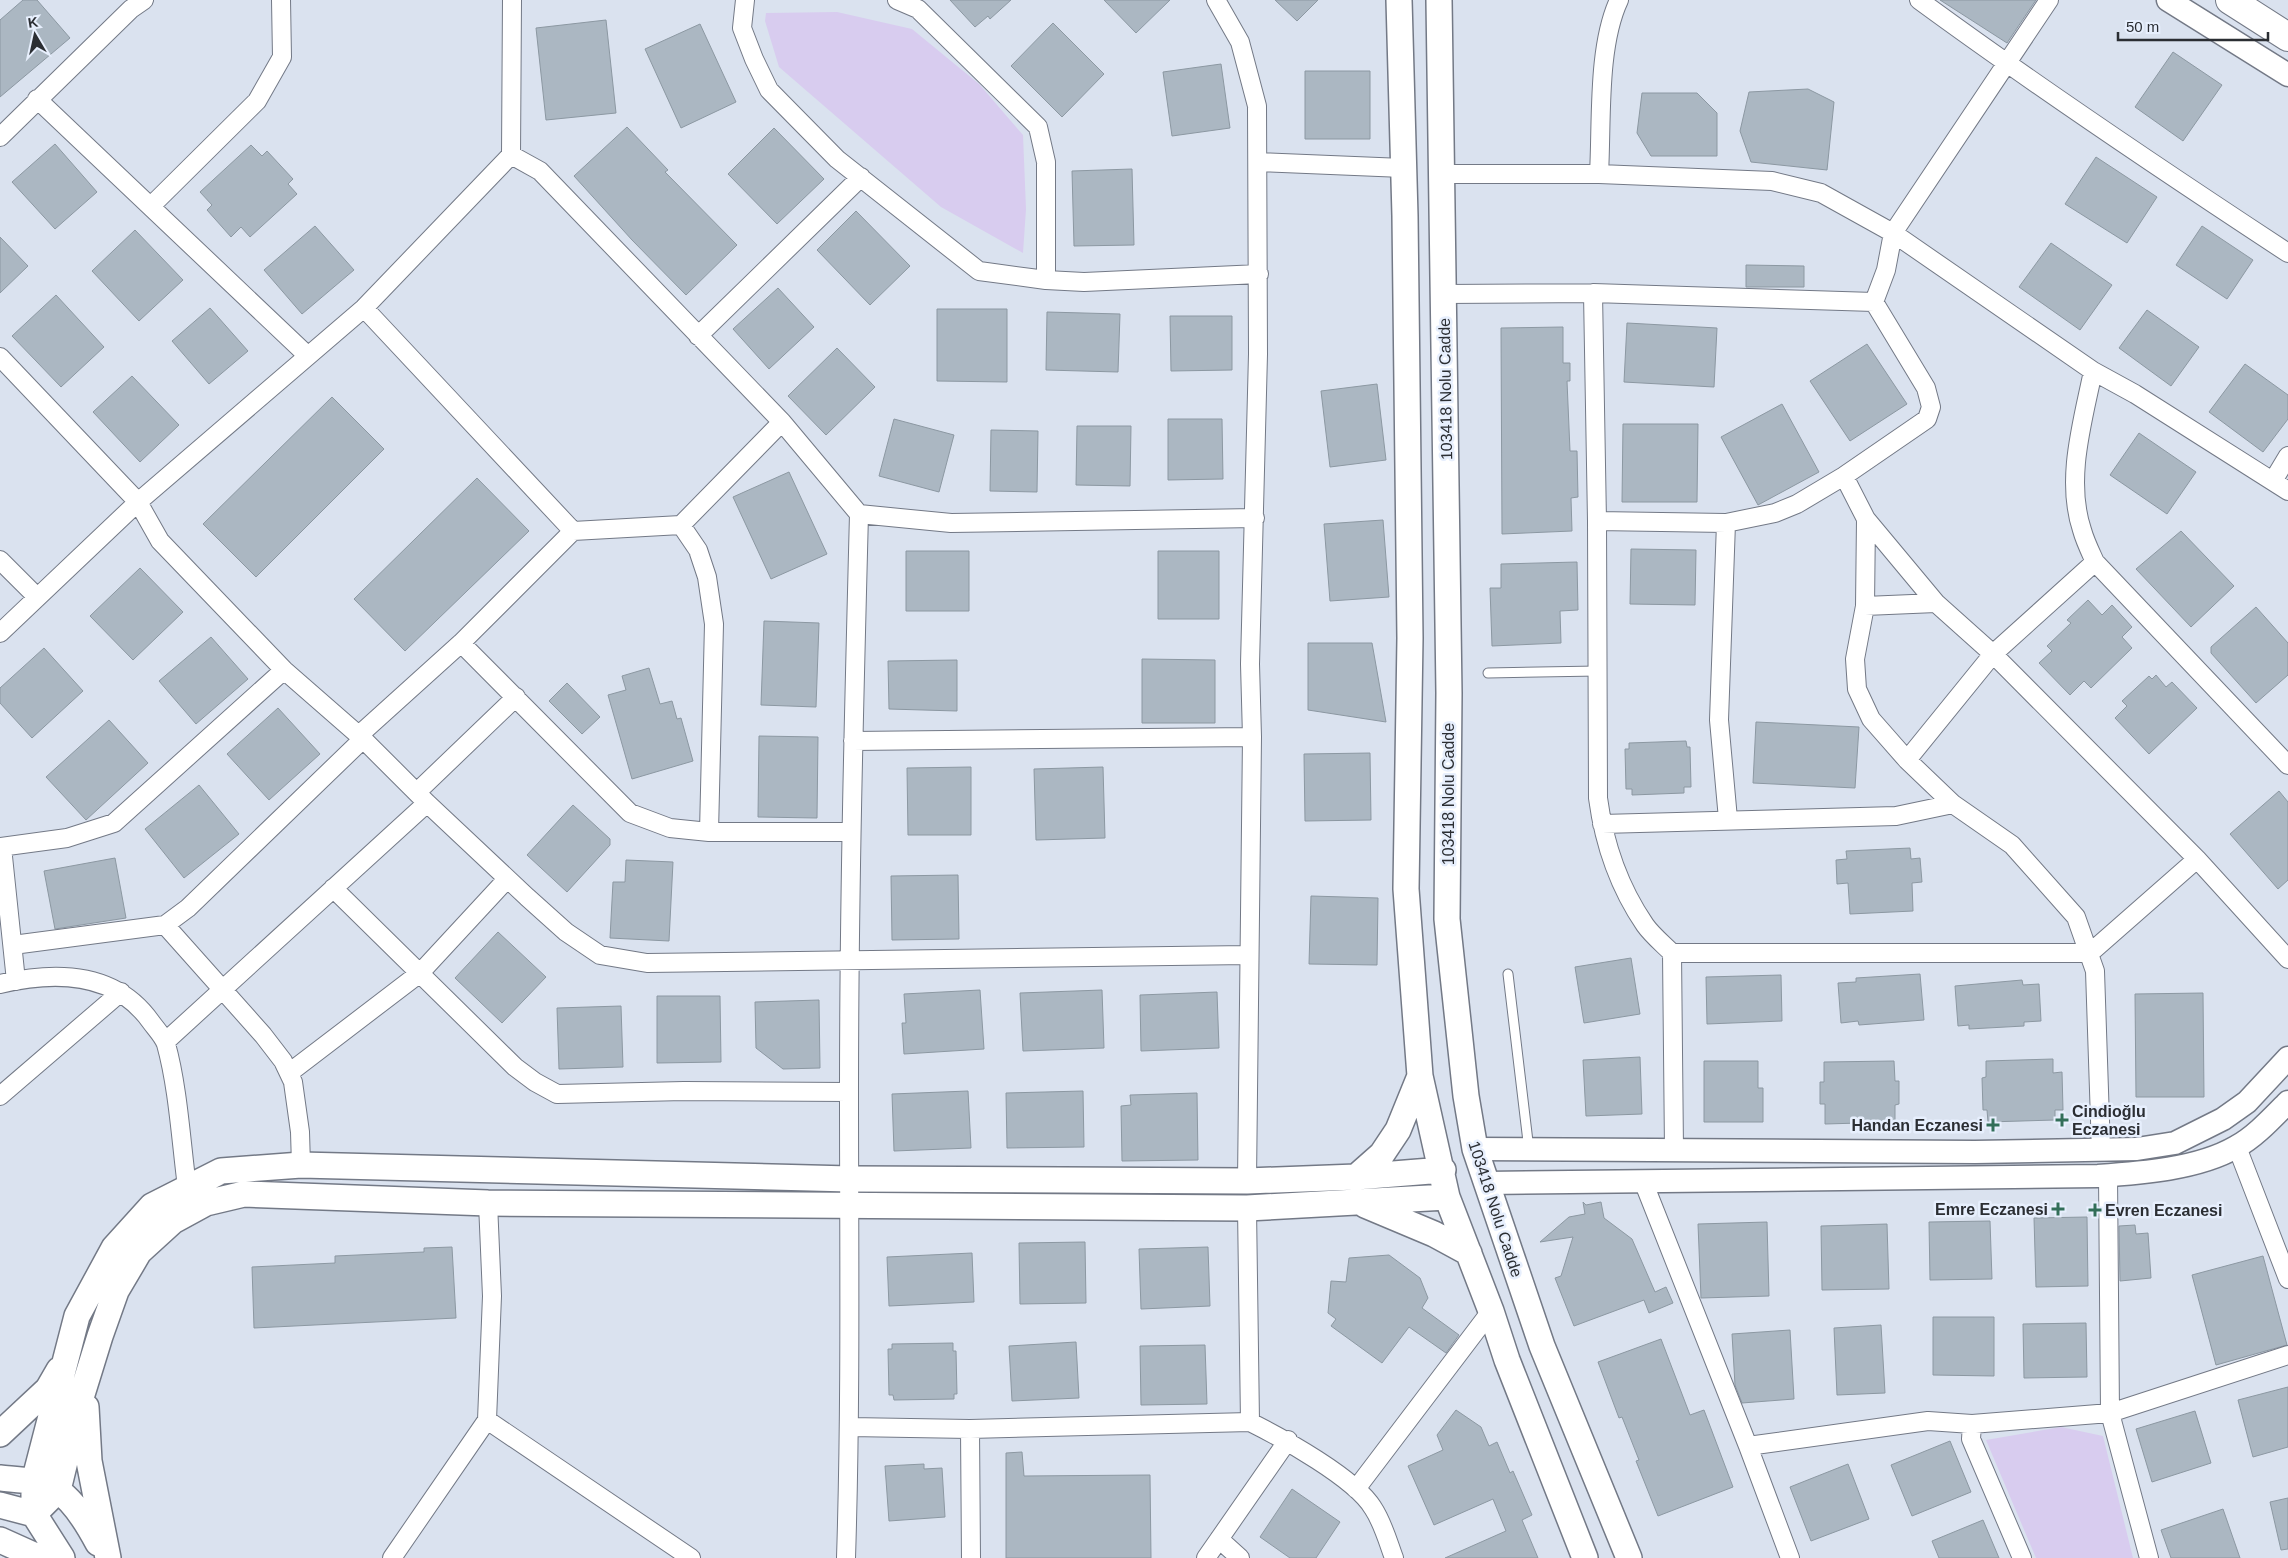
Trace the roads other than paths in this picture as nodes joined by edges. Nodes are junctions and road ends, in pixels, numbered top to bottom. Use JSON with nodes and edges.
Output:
{"nodes":[{"id":1,"x":144,"y":0,"type":"edge"},
{"id":2,"x":281,"y":0,"type":"edge"},
{"id":3,"x":512,"y":0,"type":"edge"},
{"id":4,"x":745,"y":0,"type":"edge"},
{"id":5,"x":897,"y":0,"type":"edge"},
{"id":6,"x":1216,"y":0,"type":"edge"},
{"id":7,"x":1399,"y":0,"type":"edge"},
{"id":8,"x":1439,"y":0,"type":"edge"},
{"id":9,"x":1619,"y":0,"type":"edge"},
{"id":10,"x":1919,"y":0,"type":"edge"},
{"id":11,"x":2049,"y":0,"type":"edge"},
{"id":12,"x":2168,"y":0,"type":"edge"},
{"id":13,"x":2230,"y":0,"type":"edge"},
{"id":14,"x":2288,"y":37,"type":"edge"},
{"id":15,"x":2006,"y":64,"type":"junction"},
{"id":16,"x":2288,"y":75,"type":"edge"},
{"id":17,"x":37,"y":98,"type":"junction"},
{"id":18,"x":0,"y":136,"type":"edge"},
{"id":19,"x":511,"y":155,"type":"junction"},
{"id":20,"x":1258,"y":162,"type":"junction"},
{"id":21,"x":1403,"y":168,"type":"junction"},
{"id":22,"x":1443,"y":174,"type":"junction"},
{"id":23,"x":1599,"y":174,"type":"junction"},
{"id":24,"x":861,"y":177,"type":"junction"},
{"id":25,"x":151,"y":206,"type":"junction"},
{"id":26,"x":1893,"y":233,"type":"junction"},
{"id":27,"x":2288,"y":253,"type":"edge"},
{"id":28,"x":1259,"y":274,"type":"junction"},
{"id":29,"x":1046,"y":280,"type":"junction"},
{"id":30,"x":1443,"y":294,"type":"junction"},
{"id":31,"x":1593,"y":294,"type":"junction"},
{"id":32,"x":1874,"y":302,"type":"junction"},
{"id":33,"x":364,"y":308,"type":"junction"},
{"id":34,"x":698,"y":336,"type":"junction"},
{"id":35,"x":308,"y":356,"type":"junction"},
{"id":36,"x":0,"y":358,"type":"edge"},
{"id":37,"x":2093,"y":371,"type":"junction"},
{"id":38,"x":782,"y":422,"type":"junction"},
{"id":39,"x":2288,"y":456,"type":"edge"},
{"id":40,"x":1844,"y":476,"type":"junction"},
{"id":41,"x":2272,"y":481,"type":"junction"},
{"id":42,"x":2288,"y":490,"type":"edge"},
{"id":43,"x":138,"y":502,"type":"junction"},
{"id":44,"x":859,"y":514,"type":"junction"},
{"id":45,"x":1255,"y":518,"type":"junction"},
{"id":46,"x":1866,"y":519,"type":"junction"},
{"id":47,"x":1597,"y":521,"type":"junction"},
{"id":48,"x":1726,"y":523,"type":"junction"},
{"id":49,"x":681,"y":525,"type":"junction"},
{"id":50,"x":573,"y":532,"type":"junction"},
{"id":51,"x":0,"y":560,"type":"edge"},
{"id":52,"x":2095,"y":562,"type":"junction"},
{"id":53,"x":37,"y":597,"type":"junction"},
{"id":54,"x":1936,"y":602,"type":"junction"},
{"id":55,"x":1864,"y":606,"type":"junction"},
{"id":56,"x":0,"y":632,"type":"edge"},
{"id":57,"x":461,"y":643,"type":"junction"},
{"id":58,"x":1993,"y":654,"type":"junction"},
{"id":59,"x":284,"y":670,"type":"junction"},
{"id":60,"x":1598,"y":671,"type":"junction"},
{"id":61,"x":1488,"y":673,"type":"dead end"},
{"id":62,"x":516,"y":697,"type":"junction"},
{"id":63,"x":361,"y":737,"type":"junction"},
{"id":64,"x":1252,"y":737,"type":"junction"},
{"id":65,"x":853,"y":741,"type":"junction"},
{"id":66,"x":1907,"y":760,"type":"junction"},
{"id":67,"x":2288,"y":765,"type":"edge"},
{"id":68,"x":422,"y":798,"type":"junction"},
{"id":69,"x":1953,"y":804,"type":"junction"},
{"id":70,"x":1728,"y":819,"type":"junction"},
{"id":71,"x":1602,"y":824,"type":"junction"},
{"id":72,"x":709,"y":832,"type":"junction"},
{"id":73,"x":852,"y":832,"type":"junction"},
{"id":74,"x":1,"y":847,"type":"edge"},
{"id":75,"x":2197,"y":859,"type":"junction"},
{"id":76,"x":507,"y":878,"type":"junction"},
{"id":77,"x":333,"y":888,"type":"junction"},
{"id":78,"x":165,"y":925,"type":"junction"},
{"id":79,"x":13,"y":945,"type":"junction"},
{"id":80,"x":1672,"y":953,"type":"junction"},
{"id":81,"x":2090,"y":953,"type":"junction"},
{"id":82,"x":1248,"y":955,"type":"junction"},
{"id":83,"x":2288,"y":959,"type":"edge"},
{"id":84,"x":850,"y":961,"type":"junction"},
{"id":85,"x":420,"y":973,"type":"junction"},
{"id":86,"x":1508,"y":974,"type":"dead end"},
{"id":87,"x":8,"y":983,"type":"edge"},
{"id":88,"x":221,"y":989,"type":"junction"},
{"id":89,"x":121,"y":992,"type":"junction"},
{"id":90,"x":165,"y":1042,"type":"junction"},
{"id":91,"x":2288,"y":1058,"type":"edge"},
{"id":92,"x":289,"y":1074,"type":"junction"},
{"id":93,"x":1420,"y":1076,"type":"junction"},
{"id":94,"x":849,"y":1092,"type":"junction"},
{"id":95,"x":0,"y":1096,"type":"edge"},
{"id":96,"x":2288,"y":1102,"type":"edge"},
{"id":97,"x":2237,"y":1147,"type":"junction"},
{"id":98,"x":1475,"y":1150,"type":"junction"},
{"id":99,"x":1529,"y":1150,"type":"junction"},
{"id":100,"x":1674,"y":1150,"type":"junction"},
{"id":101,"x":2101,"y":1150,"type":"junction"},
{"id":102,"x":301,"y":1165,"type":"junction"},
{"id":103,"x":1443,"y":1170,"type":"junction"},
{"id":104,"x":2108,"y":1175,"type":"junction"},
{"id":105,"x":1356,"y":1177,"type":"junction"},
{"id":106,"x":850,"y":1179,"type":"junction"},
{"id":107,"x":1643,"y":1181,"type":"junction"},
{"id":108,"x":1247,"y":1182,"type":"junction"},
{"id":109,"x":1486,"y":1183,"type":"junction"},
{"id":110,"x":187,"y":1187,"type":"junction"},
{"id":111,"x":1448,"y":1197,"type":"junction"},
{"id":112,"x":488,"y":1203,"type":"junction"},
{"id":113,"x":1358,"y":1203,"type":"junction"},
{"id":114,"x":851,"y":1207,"type":"junction"},
{"id":115,"x":1247,"y":1208,"type":"junction"},
{"id":116,"x":1468,"y":1253,"type":"junction"},
{"id":117,"x":2288,"y":1279,"type":"edge"},
{"id":118,"x":1491,"y":1311,"type":"junction"},
{"id":119,"x":67,"y":1355,"type":"junction"},
{"id":120,"x":2288,"y":1355,"type":"edge"},
{"id":121,"x":86,"y":1381,"type":"junction"},
{"id":122,"x":2110,"y":1413,"type":"junction"},
{"id":123,"x":487,"y":1420,"type":"junction"},
{"id":124,"x":1250,"y":1422,"type":"junction"},
{"id":125,"x":1972,"y":1424,"type":"junction"},
{"id":126,"x":850,"y":1427,"type":"junction"},
{"id":127,"x":970,"y":1429,"type":"junction"},
{"id":128,"x":0,"y":1434,"type":"edge"},
{"id":129,"x":1288,"y":1440,"type":"junction"},
{"id":130,"x":1748,"y":1446,"type":"junction"},
{"id":131,"x":0,"y":1478,"type":"edge"},
{"id":132,"x":34,"y":1482,"type":"junction"},
{"id":133,"x":1356,"y":1489,"type":"junction"},
{"id":134,"x":58,"y":1490,"type":"junction"},
{"id":135,"x":0,"y":1505,"type":"edge"},
{"id":136,"x":34,"y":1514,"type":"junction"},
{"id":137,"x":1218,"y":1539,"type":"junction"},
{"id":138,"x":0,"y":1540,"type":"edge"},
{"id":139,"x":40,"y":1558,"type":"edge"},
{"id":140,"x":62,"y":1558,"type":"edge"},
{"id":141,"x":108,"y":1558,"type":"edge"},
{"id":142,"x":392,"y":1558,"type":"edge"},
{"id":143,"x":691,"y":1558,"type":"edge"},
{"id":144,"x":846,"y":1558,"type":"edge"},
{"id":145,"x":971,"y":1558,"type":"edge"},
{"id":146,"x":1206,"y":1558,"type":"edge"},
{"id":147,"x":1240,"y":1558,"type":"edge"},
{"id":148,"x":1394,"y":1558,"type":"edge"},
{"id":149,"x":1585,"y":1558,"type":"edge"},
{"id":150,"x":1629,"y":1558,"type":"edge"},
{"id":151,"x":1790,"y":1558,"type":"edge"},
{"id":152,"x":2022,"y":1558,"type":"edge"},
{"id":153,"x":2149,"y":1558,"type":"edge"}],
"edges":[{"from":1,"to":17,"type":"street"},
{"from":2,"to":25,"type":"street"},
{"from":3,"to":19,"type":"street"},
{"from":4,"to":24,"type":"street"},
{"from":5,"to":29,"type":"street"},
{"from":6,"to":20,"type":"street"},
{"from":7,"to":21,"type":"main road"},
{"from":8,"to":22,"type":"main road","name":"103418 Nolu Cadde"},
{"from":9,"to":23,"type":"street"},
{"from":10,"to":15,"type":"street"},
{"from":11,"to":15,"type":"street"},
{"from":12,"to":16,"type":"street"},
{"from":13,"to":14,"type":"main road"},
{"from":15,"to":26,"type":"street"},
{"from":15,"to":27,"type":"street"},
{"from":17,"to":18,"type":"street"},
{"from":17,"to":25,"type":"street"},
{"from":19,"to":33,"type":"street"},
{"from":19,"to":34,"type":"street"},
{"from":20,"to":21,"type":"street"},
{"from":20,"to":28,"type":"street"},
{"from":21,"to":93,"type":"main road"},
{"from":22,"to":23,"type":"street"},
{"from":22,"to":30,"type":"main road","name":"103418 Nolu Cadde"},
{"from":23,"to":26,"type":"street"},
{"from":24,"to":29,"type":"street"},
{"from":24,"to":34,"type":"street"},
{"from":25,"to":35,"type":"street"},
{"from":26,"to":32,"type":"street"},
{"from":26,"to":37,"type":"street"},
{"from":28,"to":29,"type":"street"},
{"from":28,"to":45,"type":"street"},
{"from":30,"to":31,"type":"street"},
{"from":30,"to":98,"type":"main road","name":"103418 Nolu Cadde"},
{"from":31,"to":32,"type":"street"},
{"from":31,"to":47,"type":"street"},
{"from":32,"to":40,"type":"street"},
{"from":33,"to":35,"type":"street"},
{"from":33,"to":50,"type":"street"},
{"from":34,"to":38,"type":"street"},
{"from":35,"to":43,"type":"street"},
{"from":36,"to":43,"type":"street"},
{"from":37,"to":41,"type":"street"},
{"from":37,"to":52,"type":"street"},
{"from":38,"to":44,"type":"street"},
{"from":38,"to":49,"type":"street"},
{"from":39,"to":41,"type":"street"},
{"from":40,"to":46,"type":"street"},
{"from":40,"to":48,"type":"street"},
{"from":41,"to":42,"type":"street"},
{"from":43,"to":53,"type":"street"},
{"from":43,"to":59,"type":"street"},
{"from":44,"to":45,"type":"street"},
{"from":44,"to":65,"type":"street"},
{"from":45,"to":64,"type":"street"},
{"from":46,"to":54,"type":"street"},
{"from":46,"to":55,"type":"street"},
{"from":47,"to":48,"type":"street"},
{"from":47,"to":60,"type":"street"},
{"from":48,"to":70,"type":"street"},
{"from":49,"to":50,"type":"street"},
{"from":49,"to":72,"type":"street"},
{"from":50,"to":57,"type":"street"},
{"from":51,"to":53,"type":"street"},
{"from":52,"to":58,"type":"street"},
{"from":52,"to":67,"type":"street"},
{"from":53,"to":56,"type":"street"},
{"from":54,"to":55,"type":"street"},
{"from":54,"to":58,"type":"street"},
{"from":55,"to":66,"type":"street"},
{"from":57,"to":62,"type":"street"},
{"from":57,"to":63,"type":"street"},
{"from":58,"to":66,"type":"street"},
{"from":58,"to":75,"type":"street"},
{"from":59,"to":63,"type":"street"},
{"from":59,"to":74,"type":"street"},
{"from":60,"to":61,"type":"lane"},
{"from":60,"to":71,"type":"street"},
{"from":62,"to":68,"type":"street"},
{"from":62,"to":72,"type":"street"},
{"from":63,"to":68,"type":"street"},
{"from":63,"to":78,"type":"street"},
{"from":64,"to":65,"type":"street"},
{"from":64,"to":82,"type":"street"},
{"from":65,"to":73,"type":"street"},
{"from":66,"to":69,"type":"street"},
{"from":68,"to":76,"type":"street"},
{"from":68,"to":77,"type":"street"},
{"from":69,"to":70,"type":"street"},
{"from":69,"to":81,"type":"street"},
{"from":70,"to":71,"type":"street"},
{"from":71,"to":80,"type":"street"},
{"from":72,"to":73,"type":"street"},
{"from":73,"to":84,"type":"street"},
{"from":74,"to":79,"type":"street"},
{"from":75,"to":81,"type":"street"},
{"from":75,"to":83,"type":"street"},
{"from":76,"to":84,"type":"street"},
{"from":76,"to":85,"type":"street"},
{"from":77,"to":85,"type":"street"},
{"from":77,"to":88,"type":"street"},
{"from":78,"to":79,"type":"street"},
{"from":78,"to":88,"type":"street"},
{"from":79,"to":87,"type":"street"},
{"from":80,"to":81,"type":"street"},
{"from":80,"to":100,"type":"street"},
{"from":81,"to":101,"type":"street"},
{"from":82,"to":84,"type":"street"},
{"from":82,"to":108,"type":"street"},
{"from":84,"to":94,"type":"street"},
{"from":85,"to":92,"type":"street"},
{"from":85,"to":94,"type":"street"},
{"from":86,"to":99,"type":"lane"},
{"from":87,"to":89,"type":"street"},
{"from":88,"to":90,"type":"street"},
{"from":88,"to":92,"type":"street"},
{"from":89,"to":90,"type":"street"},
{"from":89,"to":95,"type":"street"},
{"from":90,"to":110,"type":"street"},
{"from":91,"to":101,"type":"street"},
{"from":92,"to":102,"type":"street"},
{"from":93,"to":103,"type":"main road"},
{"from":93,"to":105,"type":"main road"},
{"from":94,"to":106,"type":"street"},
{"from":96,"to":97,"type":"street"},
{"from":97,"to":104,"type":"street"},
{"from":97,"to":117,"type":"street"},
{"from":98,"to":99,"type":"street"},
{"from":98,"to":109,"type":"main road","name":"103418 Nolu Cadde"},
{"from":99,"to":100,"type":"street"},
{"from":100,"to":101,"type":"street"},
{"from":102,"to":106,"type":"main road"},
{"from":102,"to":110,"type":"main road"},
{"from":103,"to":105,"type":"main road"},
{"from":103,"to":111,"type":"main road"},
{"from":104,"to":107,"type":"street"},
{"from":104,"to":122,"type":"street"},
{"from":105,"to":108,"type":"main road"},
{"from":106,"to":108,"type":"main road"},
{"from":106,"to":114,"type":"street"},
{"from":107,"to":109,"type":"street"},
{"from":107,"to":130,"type":"street"},
{"from":109,"to":150,"type":"main road","name":"103418 Nolu Cadde"},
{"from":110,"to":119,"type":"main road"},
{"from":111,"to":113,"type":"main road"},
{"from":111,"to":116,"type":"main road"},
{"from":112,"to":114,"type":"main road"},
{"from":112,"to":121,"type":"main road"},
{"from":112,"to":123,"type":"street"},
{"from":113,"to":115,"type":"main road"},
{"from":113,"to":116,"type":"main road"},
{"from":114,"to":115,"type":"main road"},
{"from":114,"to":126,"type":"street"},
{"from":115,"to":124,"type":"street"},
{"from":116,"to":118,"type":"main road"},
{"from":118,"to":133,"type":"street"},
{"from":118,"to":149,"type":"main road"},
{"from":119,"to":128,"type":"main road"},
{"from":119,"to":132,"type":"main road"},
{"from":120,"to":122,"type":"street"},
{"from":121,"to":134,"type":"main road"},
{"from":121,"to":141,"type":"main road"},
{"from":122,"to":125,"type":"street"},
{"from":122,"to":153,"type":"street"},
{"from":123,"to":142,"type":"street"},
{"from":123,"to":143,"type":"street"},
{"from":124,"to":127,"type":"street"},
{"from":124,"to":129,"type":"street"},
{"from":125,"to":130,"type":"street"},
{"from":125,"to":152,"type":"street"},
{"from":126,"to":127,"type":"street"},
{"from":126,"to":144,"type":"street"},
{"from":127,"to":145,"type":"street"},
{"from":129,"to":133,"type":"street"},
{"from":129,"to":137,"type":"street"},
{"from":130,"to":151,"type":"street"},
{"from":131,"to":132,"type":"main road"},
{"from":132,"to":134,"type":"main road"},
{"from":132,"to":136,"type":"main road"},
{"from":133,"to":148,"type":"street"},
{"from":134,"to":136,"type":"main road"},
{"from":134,"to":141,"type":"main road"},
{"from":135,"to":136,"type":"main road"},
{"from":136,"to":140,"type":"main road"},
{"from":137,"to":146,"type":"street"},
{"from":137,"to":147,"type":"street"},
{"from":138,"to":139,"type":"main road"}]}
